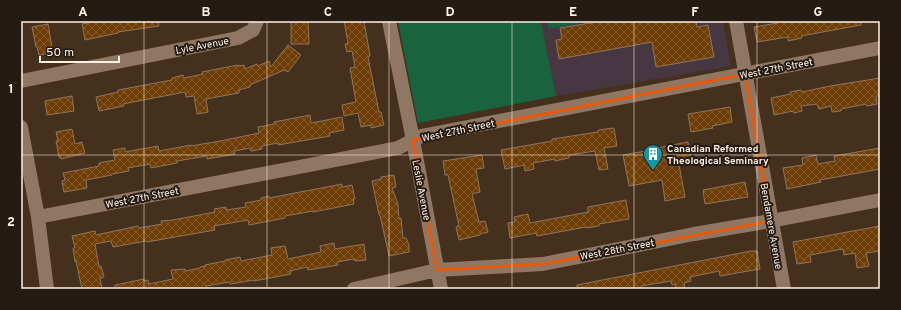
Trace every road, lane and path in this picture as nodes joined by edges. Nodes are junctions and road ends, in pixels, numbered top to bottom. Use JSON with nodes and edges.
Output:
{"nodes":[{"id":1,"x":257,"y":21,"type":"edge"},
{"id":2,"x":389,"y":21,"type":"edge"},
{"id":3,"x":736,"y":21,"type":"edge"},
{"id":4,"x":880,"y":48,"type":"edge"},
{"id":5,"x":745,"y":74,"type":"junction"},
{"id":6,"x":21,"y":80,"type":"edge"},
{"id":7,"x":21,"y":127,"type":"edge"},
{"id":8,"x":413,"y":140,"type":"junction"},
{"id":9,"x":880,"y":200,"type":"edge"},
{"id":10,"x":38,"y":218,"type":"junction"},
{"id":11,"x":771,"y":221,"type":"junction"},
{"id":12,"x":437,"y":270,"type":"junction"},
{"id":13,"x":47,"y":289,"type":"edge"},
{"id":14,"x":354,"y":289,"type":"edge"},
{"id":15,"x":441,"y":289,"type":"edge"},
{"id":16,"x":784,"y":289,"type":"edge"}],
"edges":[{"from":1,"to":6,"type":"street","name":"Lyle Avenue"},
{"from":2,"to":8,"type":"street","name":"Leslie Avenue"},
{"from":3,"to":5,"type":"street","name":"Bendamere Avenue"},
{"from":4,"to":5,"type":"street","name":"West 27th Street"},
{"from":5,"to":8,"type":"street","name":"West 27th Street"},
{"from":5,"to":11,"type":"street","name":"Bendamere Avenue"},
{"from":7,"to":10,"type":"street"},
{"from":8,"to":10,"type":"street","name":"West 27th Street"},
{"from":8,"to":12,"type":"street","name":"Leslie Avenue"},
{"from":9,"to":11,"type":"street","name":"West 28th Street"},
{"from":10,"to":13,"type":"street"},
{"from":11,"to":12,"type":"street","name":"West 28th Street"},
{"from":11,"to":16,"type":"street","name":"Bendamere Avenue"},
{"from":12,"to":14,"type":"street","name":"West 28th Street"},
{"from":12,"to":15,"type":"street","name":"Leslie Avenue"}]}
